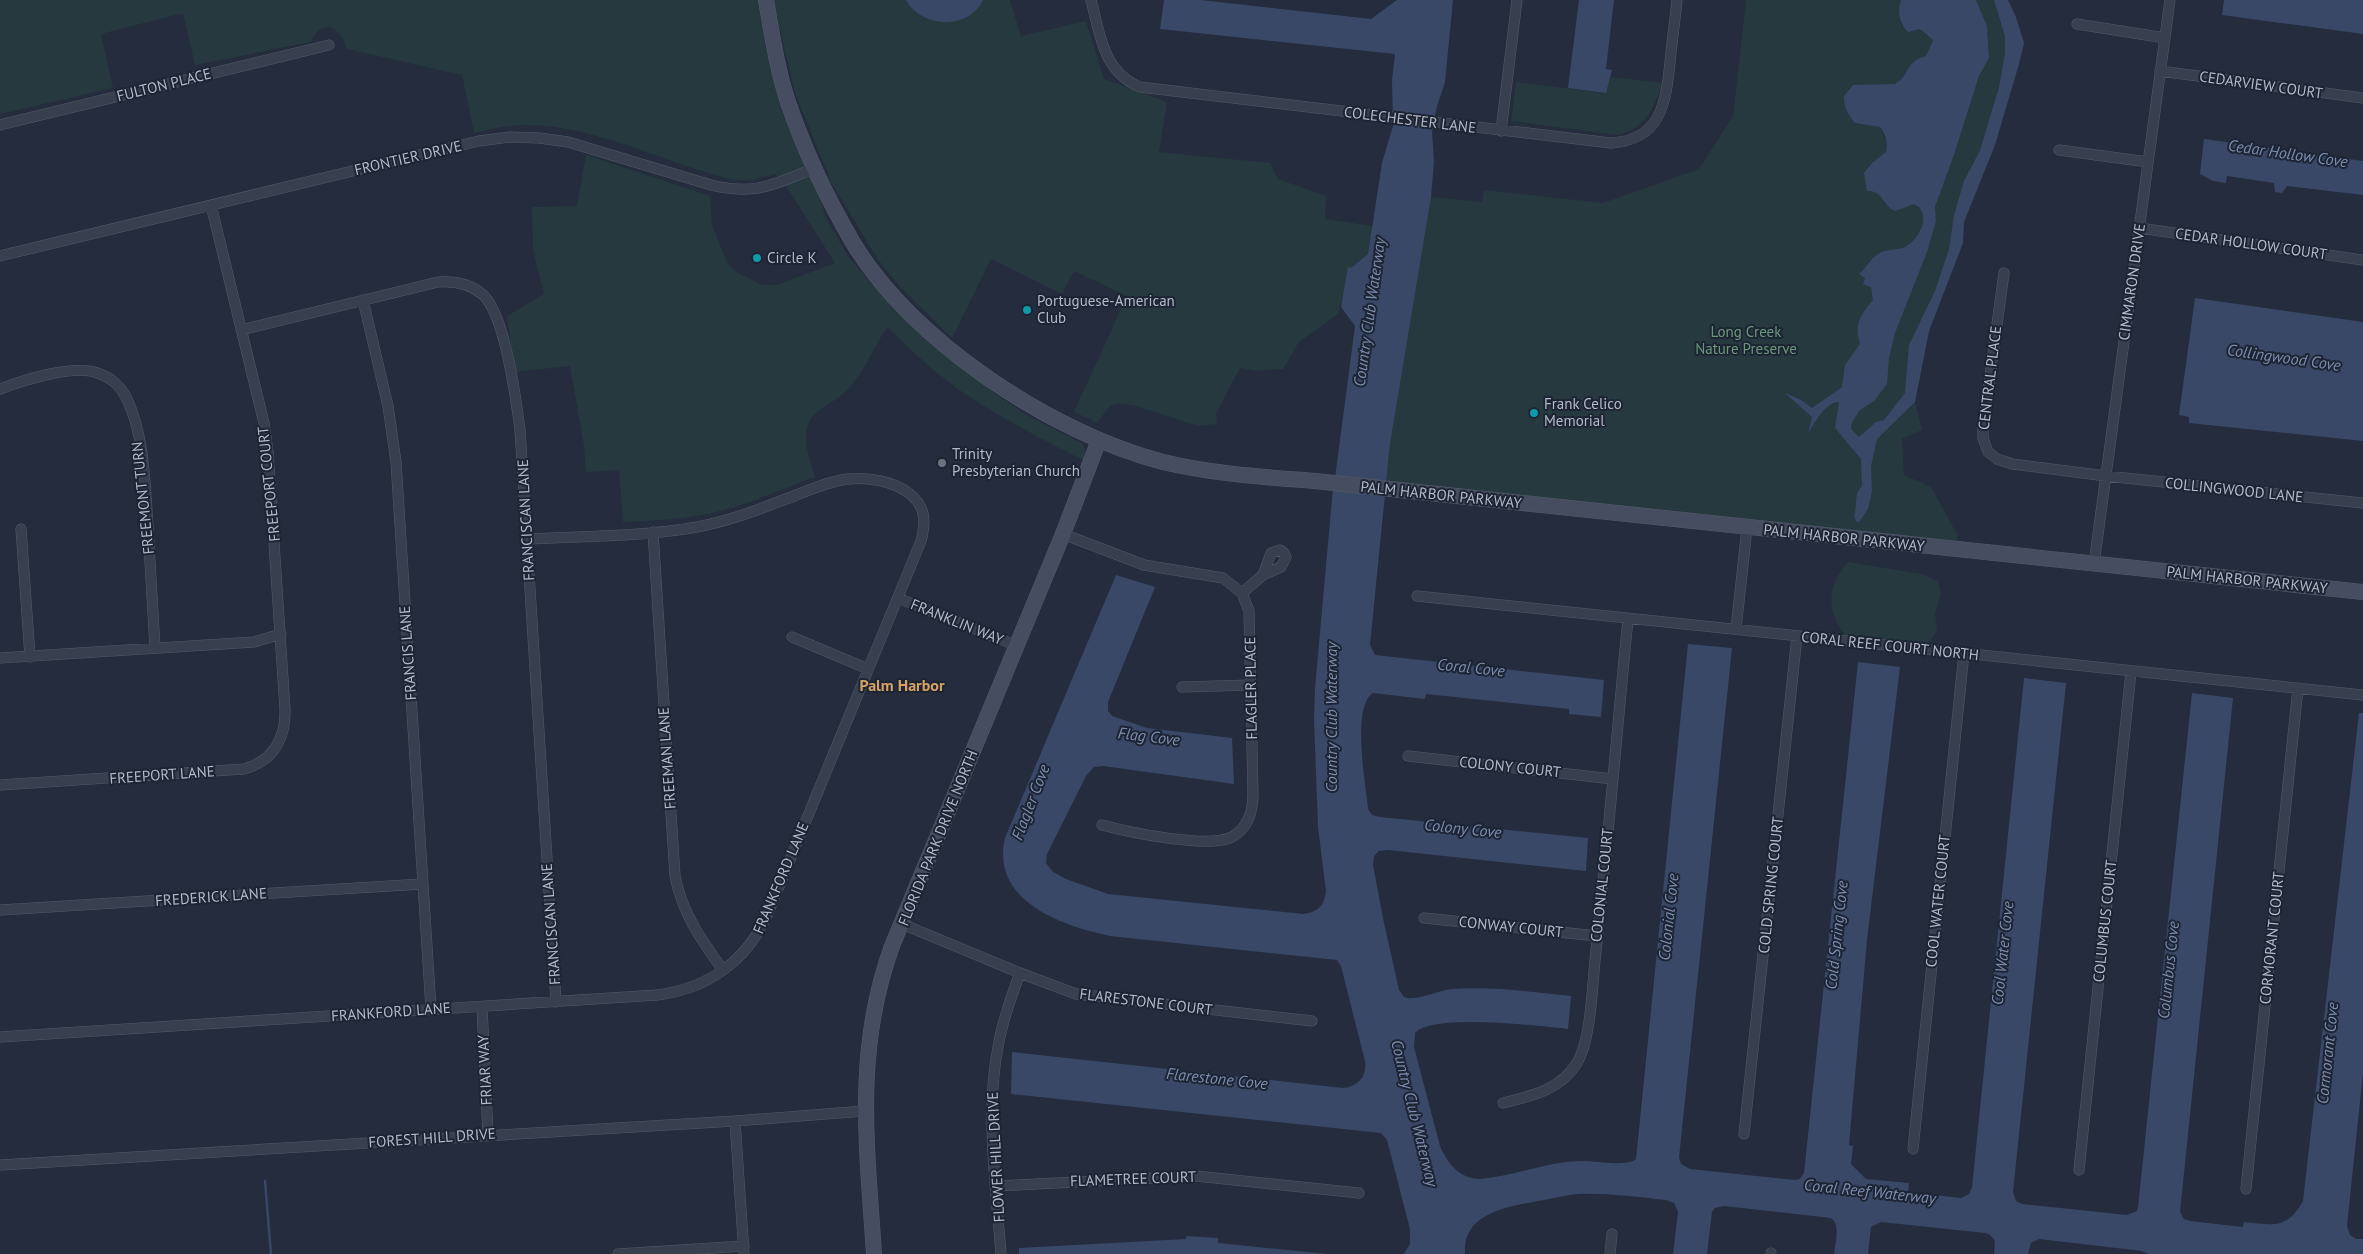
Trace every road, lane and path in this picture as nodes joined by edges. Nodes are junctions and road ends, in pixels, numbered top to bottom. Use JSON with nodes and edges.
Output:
{"nodes":[{"id":1,"x":766,"y":0,"type":"edge"},
{"id":2,"x":1091,"y":0,"type":"edge"},
{"id":3,"x":1517,"y":0,"type":"edge"},
{"id":4,"x":1677,"y":0,"type":"edge"},
{"id":5,"x":2170,"y":0,"type":"edge"},
{"id":6,"x":2077,"y":24,"type":"dead end"},
{"id":7,"x":2165,"y":38,"type":"junction"},
{"id":8,"x":329,"y":44,"type":"dead end"},
{"id":9,"x":2160,"y":71,"type":"junction"},
{"id":10,"x":2363,"y":98,"type":"edge"},
{"id":11,"x":0,"y":125,"type":"edge"},
{"id":12,"x":1501,"y":131,"type":"junction"},
{"id":13,"x":2059,"y":150,"type":"dead end"},
{"id":14,"x":2148,"y":162,"type":"junction"},
{"id":15,"x":815,"y":168,"type":"junction"},
{"id":16,"x":211,"y":205,"type":"junction"},
{"id":17,"x":2140,"y":228,"type":"junction"},
{"id":18,"x":0,"y":256,"type":"edge"},
{"id":19,"x":2363,"y":260,"type":"edge"},
{"id":20,"x":2004,"y":273,"type":"dead end"},
{"id":21,"x":363,"y":300,"type":"junction"},
{"id":22,"x":241,"y":330,"type":"junction"},
{"id":23,"x":0,"y":389,"type":"edge"},
{"id":24,"x":1099,"y":440,"type":"junction"},
{"id":25,"x":2106,"y":476,"type":"junction"},
{"id":26,"x":2363,"y":503,"type":"edge"},
{"id":27,"x":21,"y":528,"type":"dead end"},
{"id":28,"x":1747,"y":528,"type":"junction"},
{"id":29,"x":653,"y":532,"type":"junction"},
{"id":30,"x":1063,"y":534,"type":"junction"},
{"id":31,"x":527,"y":539,"type":"junction"},
{"id":32,"x":2094,"y":564,"type":"junction"},
{"id":33,"x":1263,"y":575,"type":"dead end"},
{"id":34,"x":2363,"y":592,"type":"edge"},
{"id":35,"x":1242,"y":593,"type":"junction"},
{"id":36,"x":1417,"y":596,"type":"dead end"},
{"id":37,"x":898,"y":598,"type":"junction"},
{"id":38,"x":1628,"y":619,"type":"junction"},
{"id":39,"x":1736,"y":629,"type":"junction"},
{"id":40,"x":281,"y":634,"type":"junction"},
{"id":41,"x":1797,"y":636,"type":"junction"},
{"id":42,"x":792,"y":637,"type":"dead end"},
{"id":43,"x":1017,"y":646,"type":"junction"},
{"id":44,"x":155,"y":648,"type":"junction"},
{"id":45,"x":1964,"y":653,"type":"junction"},
{"id":46,"x":30,"y":656,"type":"junction"},
{"id":47,"x":0,"y":658,"type":"edge"},
{"id":48,"x":868,"y":669,"type":"junction"},
{"id":49,"x":2131,"y":672,"type":"junction"},
{"id":50,"x":1251,"y":685,"type":"junction"},
{"id":51,"x":1182,"y":687,"type":"dead end"},
{"id":52,"x":2298,"y":688,"type":"junction"},
{"id":53,"x":2363,"y":695,"type":"edge"},
{"id":54,"x":286,"y":708,"type":"joint"},
{"id":55,"x":1408,"y":756,"type":"dead end"},
{"id":56,"x":1613,"y":779,"type":"junction"},
{"id":57,"x":0,"y":785,"type":"edge"},
{"id":58,"x":1102,"y":825,"type":"dead end"},
{"id":59,"x":422,"y":884,"type":"junction"},
{"id":60,"x":0,"y":910,"type":"edge"},
{"id":61,"x":1424,"y":918,"type":"dead end"},
{"id":62,"x":902,"y":924,"type":"junction"},
{"id":63,"x":1597,"y":936,"type":"junction"},
{"id":64,"x":724,"y":970,"type":"junction"},
{"id":65,"x":1020,"y":973,"type":"junction"},
{"id":66,"x":556,"y":1002,"type":"junction"},
{"id":67,"x":482,"y":1007,"type":"junction"},
{"id":68,"x":431,"y":1009,"type":"junction"},
{"id":69,"x":1312,"y":1021,"type":"dead end"},
{"id":70,"x":0,"y":1037,"type":"edge"},
{"id":71,"x":1503,"y":1103,"type":"dead end"},
{"id":72,"x":864,"y":1111,"type":"junction"},
{"id":73,"x":735,"y":1121,"type":"junction"},
{"id":74,"x":488,"y":1134,"type":"junction"},
{"id":75,"x":1744,"y":1134,"type":"dead end"},
{"id":76,"x":1913,"y":1149,"type":"dead end"},
{"id":77,"x":0,"y":1165,"type":"edge"},
{"id":78,"x":2079,"y":1170,"type":"dead end"},
{"id":79,"x":996,"y":1186,"type":"junction"},
{"id":80,"x":2246,"y":1189,"type":"dead end"},
{"id":81,"x":1359,"y":1193,"type":"dead end"},
{"id":82,"x":1612,"y":1234,"type":"dead end"},
{"id":83,"x":744,"y":1250,"type":"edge"},
{"id":84,"x":618,"y":1254,"type":"edge"},
{"id":85,"x":874,"y":1254,"type":"edge"},
{"id":86,"x":1001,"y":1254,"type":"edge"},
{"id":87,"x":1610,"y":1254,"type":"edge"}],
"edges":[{"from":1,"to":15,"type":"street","name":"PALM HARBOR PARKWAY"},
{"from":2,"to":12,"type":"street","name":"COLECHESTER LANE"},
{"from":3,"to":12,"type":"street"},
{"from":4,"to":12,"type":"street","name":"COLECHESTER LANE"},
{"from":5,"to":7,"type":"street","name":"CIMMARON DRIVE"},
{"from":6,"to":7,"type":"street"},
{"from":7,"to":9,"type":"street","name":"CIMMARON DRIVE"},
{"from":8,"to":11,"type":"street","name":"FULTON PLACE"},
{"from":9,"to":10,"type":"street","name":"CEDARVIEW COURT"},
{"from":9,"to":14,"type":"street","name":"CIMMARON DRIVE"},
{"from":13,"to":14,"type":"street"},
{"from":14,"to":17,"type":"street","name":"CIMMARON DRIVE"},
{"from":15,"to":16,"type":"street","name":"FRONTIER DRIVE"},
{"from":15,"to":24,"type":"street","name":"PALM HARBOR PARKWAY"},
{"from":16,"to":18,"type":"street","name":"FRONTIER DRIVE"},
{"from":16,"to":22,"type":"street","name":"FREEPORT COURT"},
{"from":17,"to":19,"type":"street","name":"CEDAR HOLLOW COURT"},
{"from":17,"to":25,"type":"street","name":"CIMMARON DRIVE"},
{"from":20,"to":25,"type":"street","name":"CENTRAL PLACE"},
{"from":21,"to":22,"type":"street","name":"FRANCISCAN LANE"},
{"from":21,"to":31,"type":"street","name":"FRANCISCAN LANE"},
{"from":21,"to":59,"type":"street","name":"FRANCIS LANE"},
{"from":22,"to":40,"type":"street","name":"FREEPORT COURT"},
{"from":23,"to":44,"type":"street","name":"FREEMONT TURN"},
{"from":24,"to":28,"type":"street","name":"PALM HARBOR PARKWAY"},
{"from":24,"to":30,"type":"street","name":"FLORIDA PARK DRIVE NORTH"},
{"from":25,"to":26,"type":"street","name":"COLLINGWOOD LANE"},
{"from":25,"to":32,"type":"street","name":"CIMMARON DRIVE"},
{"from":27,"to":46,"type":"street"},
{"from":28,"to":32,"type":"street","name":"PALM HARBOR PARKWAY"},
{"from":28,"to":39,"type":"street"},
{"from":29,"to":31,"type":"street","name":"FRANKFORD LANE"},
{"from":29,"to":37,"type":"street","name":"FRANKFORD LANE"},
{"from":29,"to":64,"type":"street","name":"FREEMAN LANE"},
{"from":30,"to":35,"type":"street"},
{"from":30,"to":43,"type":"street","name":"FLORIDA PARK DRIVE NORTH"},
{"from":31,"to":66,"type":"street","name":"FRANCISCAN LANE"},
{"from":32,"to":34,"type":"street","name":"PALM HARBOR PARKWAY"},
{"from":33,"to":35,"type":"street"},
{"from":35,"to":50,"type":"street","name":"FLAGLER PLACE"},
{"from":36,"to":38,"type":"street","name":"CORAL REEF COURT NORTH"},
{"from":37,"to":43,"type":"street","name":"FRANKLIN WAY"},
{"from":37,"to":48,"type":"street","name":"FRANKFORD LANE"},
{"from":38,"to":39,"type":"street","name":"CORAL REEF COURT NORTH"},
{"from":38,"to":56,"type":"street","name":"COLONIAL COURT"},
{"from":39,"to":41,"type":"street","name":"CORAL REEF COURT NORTH"},
{"from":40,"to":44,"type":"street"},
{"from":40,"to":54,"type":"street","name":"FREEPORT COURT"},
{"from":41,"to":45,"type":"street","name":"CORAL REEF COURT NORTH"},
{"from":41,"to":75,"type":"street","name":"COLD SPRING COURT"},
{"from":42,"to":48,"type":"street"},
{"from":43,"to":62,"type":"street","name":"FLORIDA PARK DRIVE NORTH"},
{"from":44,"to":46,"type":"street"},
{"from":45,"to":49,"type":"street","name":"CORAL REEF COURT NORTH"},
{"from":45,"to":76,"type":"street","name":"COOL WATER COURT"},
{"from":46,"to":47,"type":"street"},
{"from":48,"to":64,"type":"street","name":"FRANKFORD LANE"},
{"from":49,"to":52,"type":"street","name":"CORAL REEF COURT NORTH"},
{"from":49,"to":78,"type":"street","name":"COLUMBUS COURT"},
{"from":50,"to":51,"type":"street"},
{"from":50,"to":58,"type":"street","name":"FLAGLER PLACE"},
{"from":52,"to":53,"type":"street","name":"CORAL REEF COURT NORTH"},
{"from":52,"to":80,"type":"street","name":"CORMORANT COURT"},
{"from":54,"to":57,"type":"street","name":"FREEPORT LANE"},
{"from":55,"to":56,"type":"street","name":"COLONY COURT"},
{"from":56,"to":63,"type":"street","name":"COLONIAL COURT"},
{"from":59,"to":60,"type":"street","name":"FREDERICK LANE"},
{"from":59,"to":68,"type":"street","name":"FRANCIS LANE"},
{"from":61,"to":63,"type":"street","name":"CONWAY COURT"},
{"from":62,"to":65,"type":"street","name":"FLARESTONE COURT"},
{"from":62,"to":72,"type":"street","name":"FLORIDA PARK DRIVE NORTH"},
{"from":63,"to":71,"type":"street","name":"COLONIAL COURT"},
{"from":64,"to":66,"type":"street","name":"FRANKFORD LANE"},
{"from":65,"to":69,"type":"street","name":"FLARESTONE COURT"},
{"from":65,"to":79,"type":"street","name":"FLOWER HILL DRIVE"},
{"from":66,"to":67,"type":"street","name":"FRANKFORD LANE"},
{"from":67,"to":68,"type":"street","name":"FRANKFORD LANE"},
{"from":67,"to":74,"type":"street","name":"FRIAR WAY"},
{"from":68,"to":70,"type":"street","name":"FRANKFORD LANE"},
{"from":72,"to":73,"type":"street","name":"FOREST HILL DRIVE"},
{"from":72,"to":85,"type":"street","name":"FLORIDA PARK DRIVE NORTH"},
{"from":73,"to":74,"type":"street","name":"FOREST HILL DRIVE"},
{"from":73,"to":83,"type":"street"},
{"from":74,"to":77,"type":"street","name":"FOREST HILL DRIVE"},
{"from":79,"to":81,"type":"street","name":"FLAMETREE COURT"},
{"from":79,"to":86,"type":"street","name":"FLOWER HILL DRIVE"},
{"from":82,"to":87,"type":"street"},
{"from":83,"to":84,"type":"street"}]}
